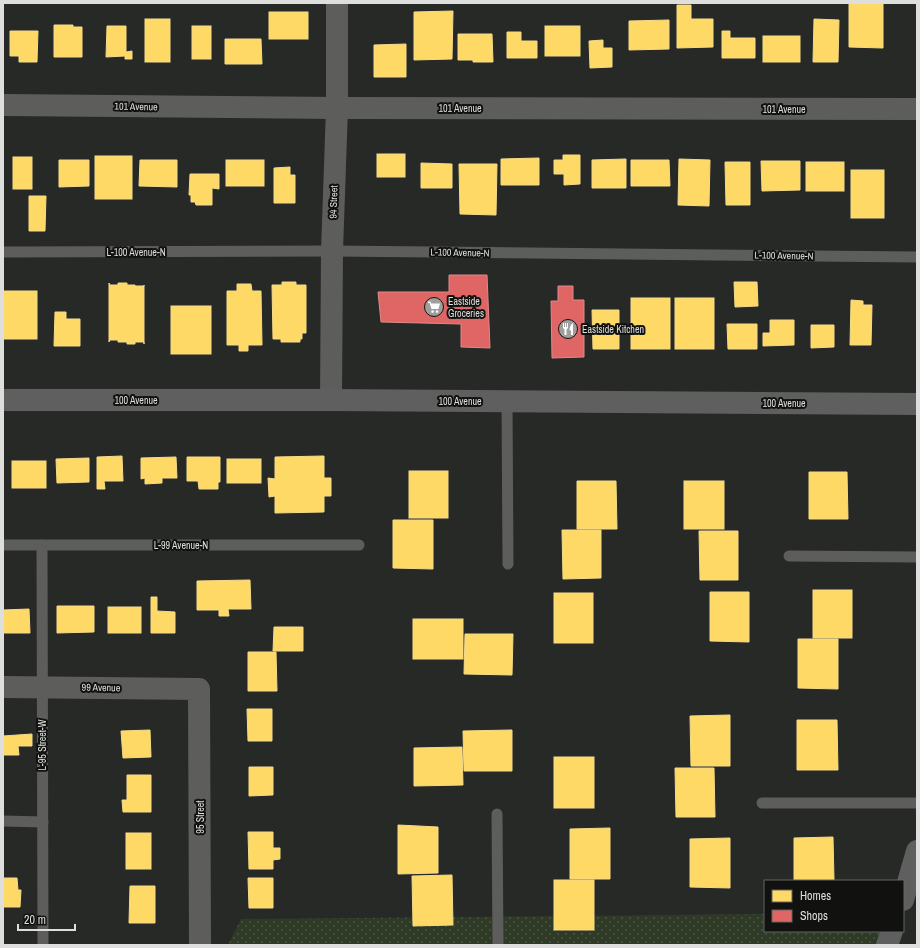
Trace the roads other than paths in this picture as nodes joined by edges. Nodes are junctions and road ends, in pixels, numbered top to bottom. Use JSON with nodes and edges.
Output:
{"nodes":[{"id":1,"x":336,"y":3,"type":"edge"},
{"id":2,"x":3,"y":105,"type":"edge"},
{"id":3,"x":337,"y":108,"type":"junction"},
{"id":4,"x":917,"y":109,"type":"edge"},
{"id":5,"x":332,"y":251,"type":"junction"},
{"id":6,"x":3,"y":252,"type":"edge"},
{"id":7,"x":917,"y":257,"type":"edge"},
{"id":8,"x":3,"y":400,"type":"edge"},
{"id":9,"x":331,"y":400,"type":"junction"},
{"id":10,"x":507,"y":402,"type":"junction"},
{"id":11,"x":917,"y":404,"type":"edge"},
{"id":12,"x":3,"y":545,"type":"edge"},
{"id":13,"x":42,"y":545,"type":"junction"},
{"id":14,"x":359,"y":545,"type":"dead end"},
{"id":15,"x":789,"y":556,"type":"dead end"},
{"id":16,"x":917,"y":557,"type":"edge"},
{"id":17,"x":508,"y":564,"type":"dead end"},
{"id":18,"x":42,"y":686,"type":"junction"},
{"id":19,"x":3,"y":687,"type":"edge"},
{"id":20,"x":199,"y":689,"type":"joint"},
{"id":21,"x":762,"y":803,"type":"dead end"},
{"id":22,"x":917,"y":803,"type":"edge"},
{"id":23,"x":498,"y":814,"type":"dead end"},
{"id":24,"x":3,"y":821,"type":"edge"},
{"id":25,"x":43,"y":822,"type":"junction"},
{"id":26,"x":917,"y":851,"type":"edge"},
{"id":27,"x":904,"y":896,"type":"edge"},
{"id":28,"x":892,"y":932,"type":"edge"},
{"id":29,"x":43,"y":945,"type":"edge"},
{"id":30,"x":200,"y":945,"type":"edge"},
{"id":31,"x":498,"y":945,"type":"edge"},
{"id":32,"x":887,"y":945,"type":"edge"}],
"edges":[{"from":1,"to":3,"type":"street","name":"94 Street"},
{"from":2,"to":3,"type":"street","name":"101 Avenue"},
{"from":3,"to":4,"type":"street","name":"101 Avenue"},
{"from":3,"to":5,"type":"street","name":"94 Street"},
{"from":5,"to":6,"type":"lane","name":"L-100 Avenue-N"},
{"from":5,"to":7,"type":"lane","name":"L-100 Avenue-N"},
{"from":5,"to":9,"type":"street","name":"94 Street"},
{"from":8,"to":9,"type":"main road","name":"100 Avenue"},
{"from":9,"to":10,"type":"main road","name":"100 Avenue"},
{"from":10,"to":11,"type":"main road","name":"100 Avenue"},
{"from":10,"to":17,"type":"lane"},
{"from":12,"to":13,"type":"lane","name":"L-99 Avenue-N"},
{"from":13,"to":14,"type":"lane","name":"L-99 Avenue-N"},
{"from":13,"to":18,"type":"lane","name":"L-95 Street-W"},
{"from":15,"to":16,"type":"lane"},
{"from":18,"to":19,"type":"street","name":"99 Avenue"},
{"from":18,"to":20,"type":"street","name":"99 Avenue"},
{"from":18,"to":25,"type":"lane","name":"L-95 Street-W"},
{"from":20,"to":30,"type":"street","name":"95 Street"},
{"from":21,"to":22,"type":"lane"},
{"from":23,"to":31,"type":"lane"},
{"from":24,"to":25,"type":"lane"},
{"from":25,"to":29,"type":"lane","name":"L-95 Street-W"},
{"from":26,"to":27,"type":"main road"},
{"from":28,"to":32,"type":"main road"}]}
